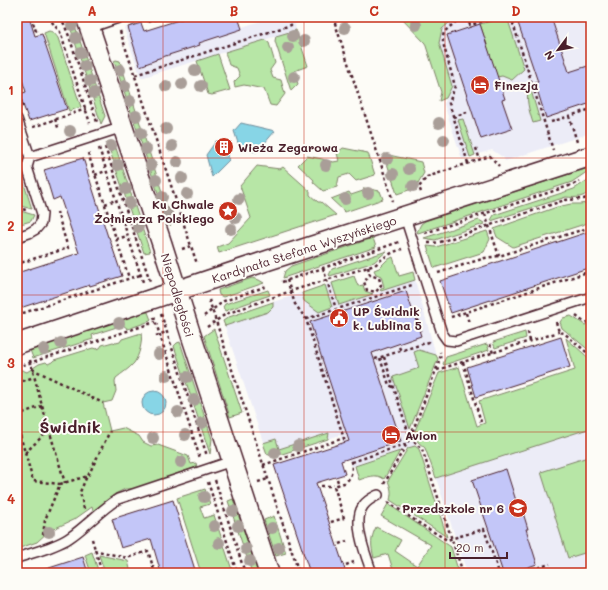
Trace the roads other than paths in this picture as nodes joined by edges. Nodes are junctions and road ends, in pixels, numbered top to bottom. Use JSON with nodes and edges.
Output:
{"nodes":[{"id":1,"x":121,"y":17,"type":"edge"},
{"id":2,"x":87,"y":22,"type":"edge"},
{"id":3,"x":17,"y":119,"type":"edge"},
{"id":4,"x":122,"y":126,"type":"junction"},
{"id":5,"x":591,"y":156,"type":"edge"},
{"id":6,"x":30,"y":157,"type":"junction"},
{"id":7,"x":399,"y":210,"type":"junction"},
{"id":8,"x":17,"y":237,"type":"edge"},
{"id":9,"x":177,"y":291,"type":"junction"},
{"id":10,"x":591,"y":296,"type":"edge"},
{"id":11,"x":17,"y":344,"type":"edge"},
{"id":12,"x":232,"y":461,"type":"junction"},
{"id":13,"x":378,"y":495,"type":"road end"},
{"id":14,"x":17,"y":558,"type":"edge"},
{"id":15,"x":269,"y":573,"type":"edge"},
{"id":16,"x":372,"y":573,"type":"edge"}],
"edges":[{"from":1,"to":2,"type":"lane"},
{"from":2,"to":4,"type":"street","name":"Niepodległości"},
{"from":3,"to":6,"type":"lane"},
{"from":4,"to":6,"type":"lane"},
{"from":4,"to":9,"type":"street","name":"Niepodległości"},
{"from":5,"to":7,"type":"street","name":"Kardynała Stefana Wyszyńskiego"},
{"from":6,"to":8,"type":"lane"},
{"from":7,"to":9,"type":"street","name":"Kardynała Stefana Wyszyńskiego"},
{"from":7,"to":10,"type":"lane"},
{"from":9,"to":11,"type":"street","name":"Kardynała Stefana Wyszyńskiego"},
{"from":9,"to":12,"type":"street","name":"Niepodległości"},
{"from":12,"to":14,"type":"lane"},
{"from":12,"to":15,"type":"street","name":"Niepodległości"},
{"from":13,"to":16,"type":"lane"}]}
